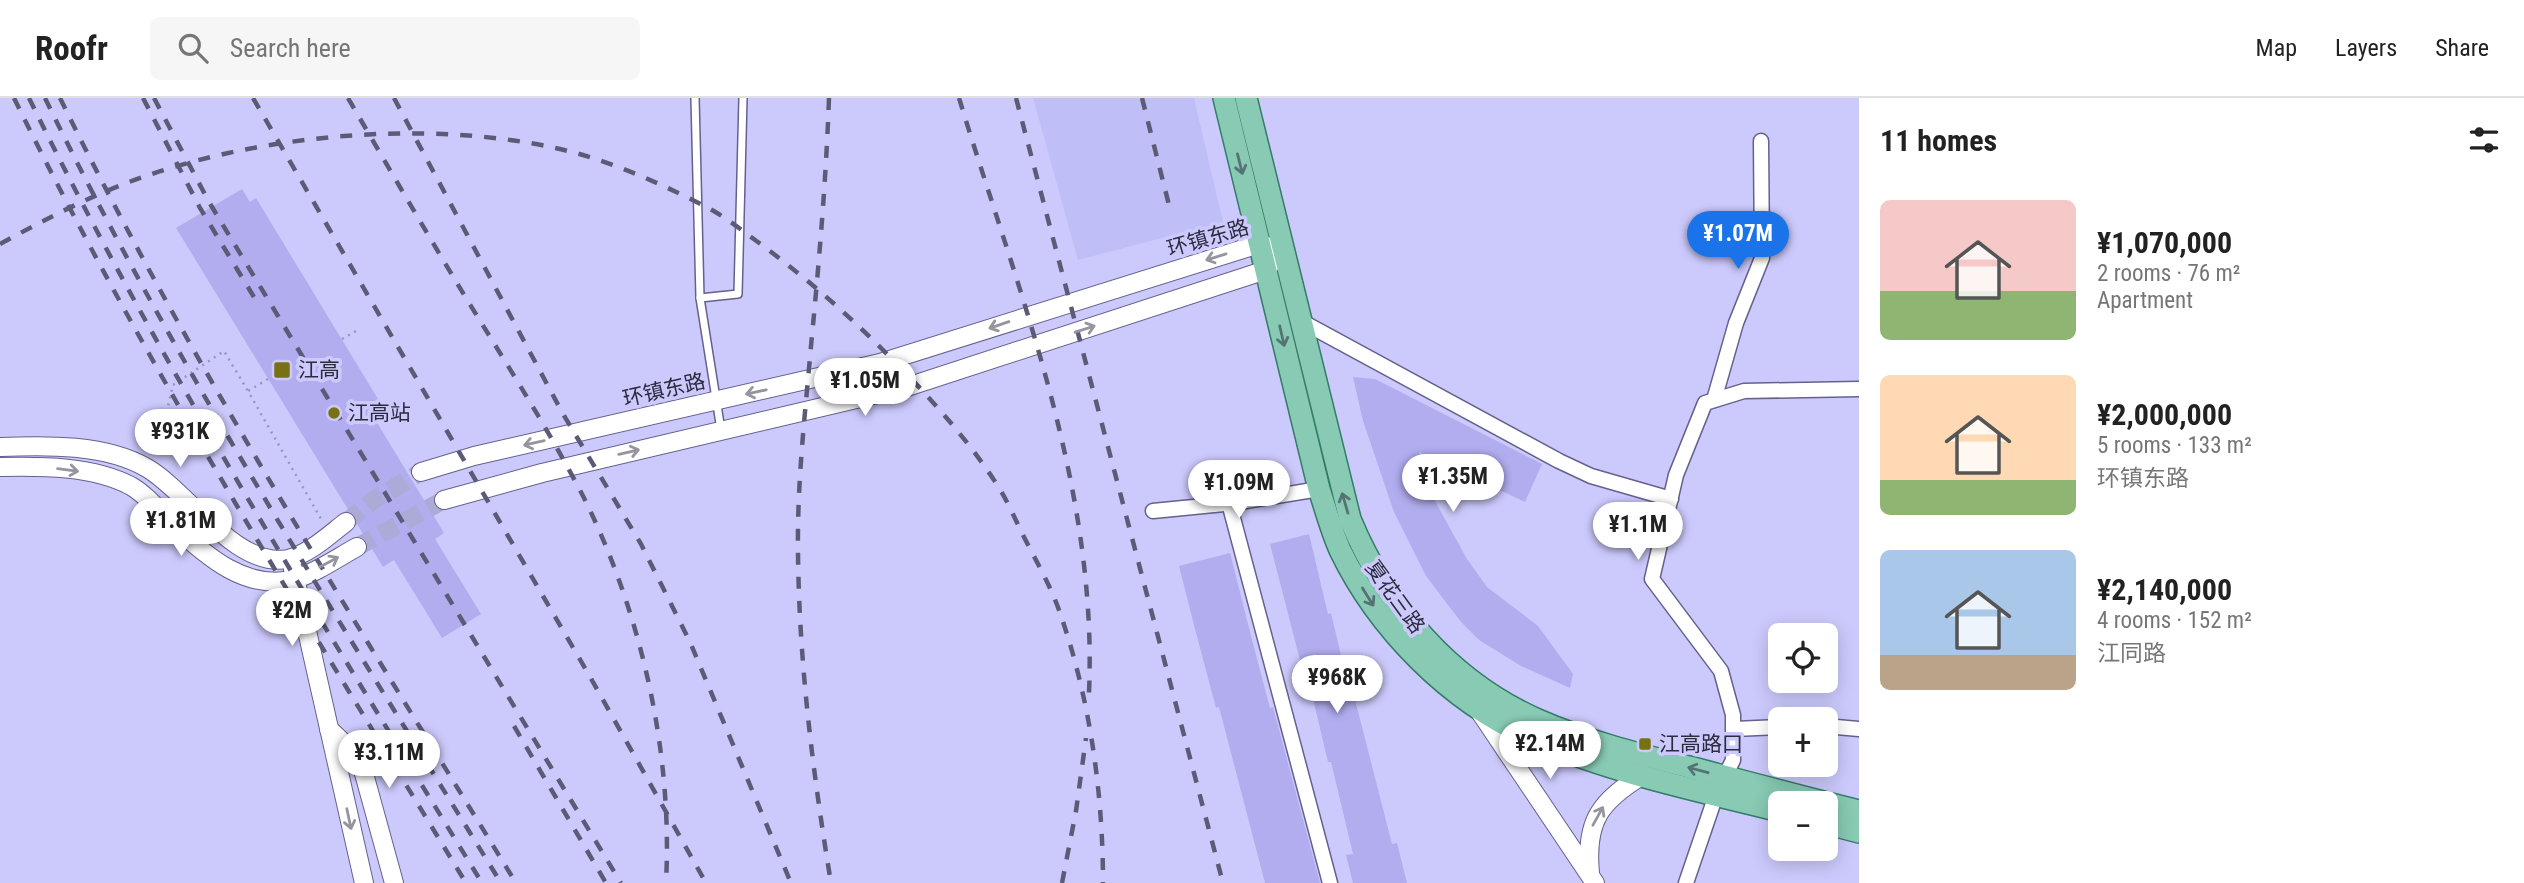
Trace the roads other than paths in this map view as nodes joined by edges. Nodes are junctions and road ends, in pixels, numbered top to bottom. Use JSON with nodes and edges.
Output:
{"nodes":[{"id":1,"x":695,"y":98,"type":"edge"},
{"id":2,"x":743,"y":98,"type":"edge"},
{"id":3,"x":1224,"y":98,"type":"edge"},
{"id":4,"x":1245,"y":98,"type":"edge"},
{"id":5,"x":1761,"y":141,"type":"dead end"},
{"id":6,"x":1259,"y":244,"type":"junction"},
{"id":7,"x":1281,"y":250,"type":"junction"},
{"id":8,"x":1266,"y":270,"type":"junction"},
{"id":9,"x":700,"y":298,"type":"junction"},
{"id":10,"x":1299,"y":320,"type":"junction"},
{"id":11,"x":1859,"y":389,"type":"edge"},
{"id":12,"x":1714,"y":400,"type":"junction"},
{"id":13,"x":716,"y":401,"type":"junction"},
{"id":14,"x":721,"y":431,"type":"junction"},
{"id":15,"x":0,"y":447,"type":"edge"},
{"id":16,"x":0,"y":467,"type":"edge"},
{"id":17,"x":421,"y":472,"type":"tunnel mouth"},
{"id":18,"x":1319,"y":489,"type":"junction"},
{"id":19,"x":1671,"y":499,"type":"junction"},
{"id":20,"x":444,"y":500,"type":"tunnel mouth"},
{"id":21,"x":1229,"y":503,"type":"junction"},
{"id":22,"x":1153,"y":511,"type":"dead end"},
{"id":23,"x":346,"y":522,"type":"tunnel mouth"},
{"id":24,"x":357,"y":547,"type":"tunnel mouth"},
{"id":25,"x":290,"y":558,"type":"junction"},
{"id":26,"x":296,"y":579,"type":"junction"},
{"id":27,"x":1482,"y":699,"type":"junction"},
{"id":28,"x":1838,"y":727,"type":"edge"},
{"id":29,"x":1768,"y":728,"type":"edge"},
{"id":30,"x":329,"y":729,"type":"junction"},
{"id":31,"x":1734,"y":729,"type":"junction"},
{"id":32,"x":1859,"y":729,"type":"edge"},
{"id":33,"x":1643,"y":775,"type":"junction"},
{"id":34,"x":1721,"y":786,"type":"junction"},
{"id":35,"x":1768,"y":806,"type":"edge"},
{"id":36,"x":1859,"y":811,"type":"edge"},
{"id":37,"x":1838,"y":826,"type":"edge"},
{"id":38,"x":1859,"y":832,"type":"edge"},
{"id":39,"x":1593,"y":880,"type":"edge"},
{"id":40,"x":363,"y":883,"type":"edge"},
{"id":41,"x":394,"y":883,"type":"edge"},
{"id":42,"x":1330,"y":883,"type":"edge"},
{"id":43,"x":1686,"y":883,"type":"edge"}],
"edges":[{"from":1,"to":9,"type":"lane"},
{"from":2,"to":9,"type":"lane"},
{"from":3,"to":6,"type":"main road","name":"夏花三路","one_way":true},
{"from":4,"to":7,"type":"main road","name":"夏花三路"},
{"from":5,"to":12,"type":"street"},
{"from":6,"to":7,"type":"street","name":"环镇东路"},
{"from":6,"to":8,"type":"main road","name":"夏花三路"},
{"from":6,"to":13,"type":"street","name":"环镇东路","one_way":true},
{"from":7,"to":8,"type":"street","name":"环镇东路"},
{"from":7,"to":10,"type":"main road","name":"夏花三路"},
{"from":14,"to":8,"type":"street","one_way":true},
{"from":8,"to":18,"type":"main road","name":"夏花三路","one_way":true},
{"from":9,"to":13,"type":"lane"},
{"from":10,"to":19,"type":"street"},
{"from":27,"to":10,"type":"main road","name":"夏花三路","one_way":true},
{"from":11,"to":12,"type":"street"},
{"from":12,"to":19,"type":"street"},
{"from":13,"to":14,"type":"lane"},
{"from":13,"to":17,"type":"street","name":"环镇东路","one_way":true},
{"from":20,"to":14,"type":"street","one_way":true},
{"from":15,"to":25,"type":"street"},
{"from":16,"to":26,"type":"street","one_way":true},
{"from":18,"to":21,"type":"street"},
{"from":18,"to":27,"type":"main road","name":"夏花三路","one_way":true},
{"from":19,"to":31,"type":"street"},
{"from":21,"to":22,"type":"street"},
{"from":21,"to":42,"type":"street"},
{"from":23,"to":25,"type":"street"},
{"from":26,"to":24,"type":"street","one_way":true},
{"from":25,"to":26,"type":"street"},
{"from":26,"to":30,"type":"street"},
{"from":27,"to":33,"type":"main road","name":"夏花三路"},
{"from":34,"to":27,"type":"main road","name":"夏花三路","one_way":true},
{"from":27,"to":39,"type":"street"},
{"from":28,"to":32,"type":"street"},
{"from":29,"to":31,"type":"street"},
{"from":30,"to":40,"type":"street","one_way":true},
{"from":30,"to":41,"type":"street"},
{"from":31,"to":34,"type":"street"},
{"from":33,"to":34,"type":"main road","name":"夏花三路"},
{"from":39,"to":33,"type":"street","one_way":true},
{"from":34,"to":35,"type":"main road","name":"夏花三路"},
{"from":34,"to":36,"type":"main road","name":"夏花三路"},
{"from":34,"to":43,"type":"street"},
{"from":37,"to":38,"type":"main road"}]}
